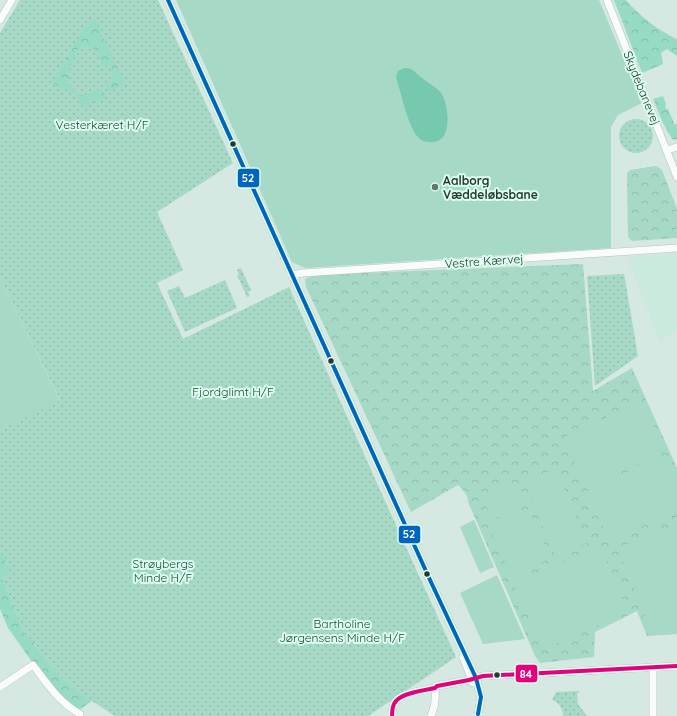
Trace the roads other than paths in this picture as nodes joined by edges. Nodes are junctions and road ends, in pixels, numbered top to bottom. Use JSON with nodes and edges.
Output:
{"nodes":[{"id":1,"x":12,"y":0,"type":"edge"},
{"id":2,"x":168,"y":0,"type":"edge"},
{"id":3,"x":607,"y":0,"type":"edge"},
{"id":4,"x":0,"y":20,"type":"edge"},
{"id":5,"x":677,"y":147,"type":"edge"},
{"id":6,"x":667,"y":150,"type":"junction"},
{"id":7,"x":677,"y":177,"type":"edge"},
{"id":8,"x":677,"y":248,"type":"edge"},
{"id":9,"x":292,"y":275,"type":"junction"},
{"id":10,"x":677,"y":666,"type":"edge"},
{"id":11,"x":653,"y":667,"type":"junction"},
{"id":12,"x":474,"y":678,"type":"junction"},
{"id":13,"x":0,"y":687,"type":"edge"},
{"id":14,"x":435,"y":688,"type":"junction"},
{"id":15,"x":80,"y":714,"type":"dead end"},
{"id":16,"x":478,"y":715,"type":"edge"},
{"id":17,"x":392,"y":716,"type":"edge"},
{"id":18,"x":431,"y":716,"type":"edge"},
{"id":19,"x":653,"y":716,"type":"edge"}],
"edges":[{"from":1,"to":4,"type":"street"},
{"from":2,"to":9,"type":"street"},
{"from":3,"to":6,"type":"street","name":"Skydebanevej"},
{"from":5,"to":6,"type":"street"},
{"from":6,"to":7,"type":"street","name":"Skydebanevej"},
{"from":8,"to":9,"type":"street","name":"Vestre Kærvej"},
{"from":9,"to":12,"type":"street"},
{"from":10,"to":11,"type":"street"},
{"from":11,"to":12,"type":"street"},
{"from":11,"to":19,"type":"street"},
{"from":12,"to":14,"type":"street"},
{"from":12,"to":16,"type":"street"},
{"from":13,"to":15,"type":"street"},
{"from":14,"to":17,"type":"street"},
{"from":14,"to":18,"type":"street"}]}
